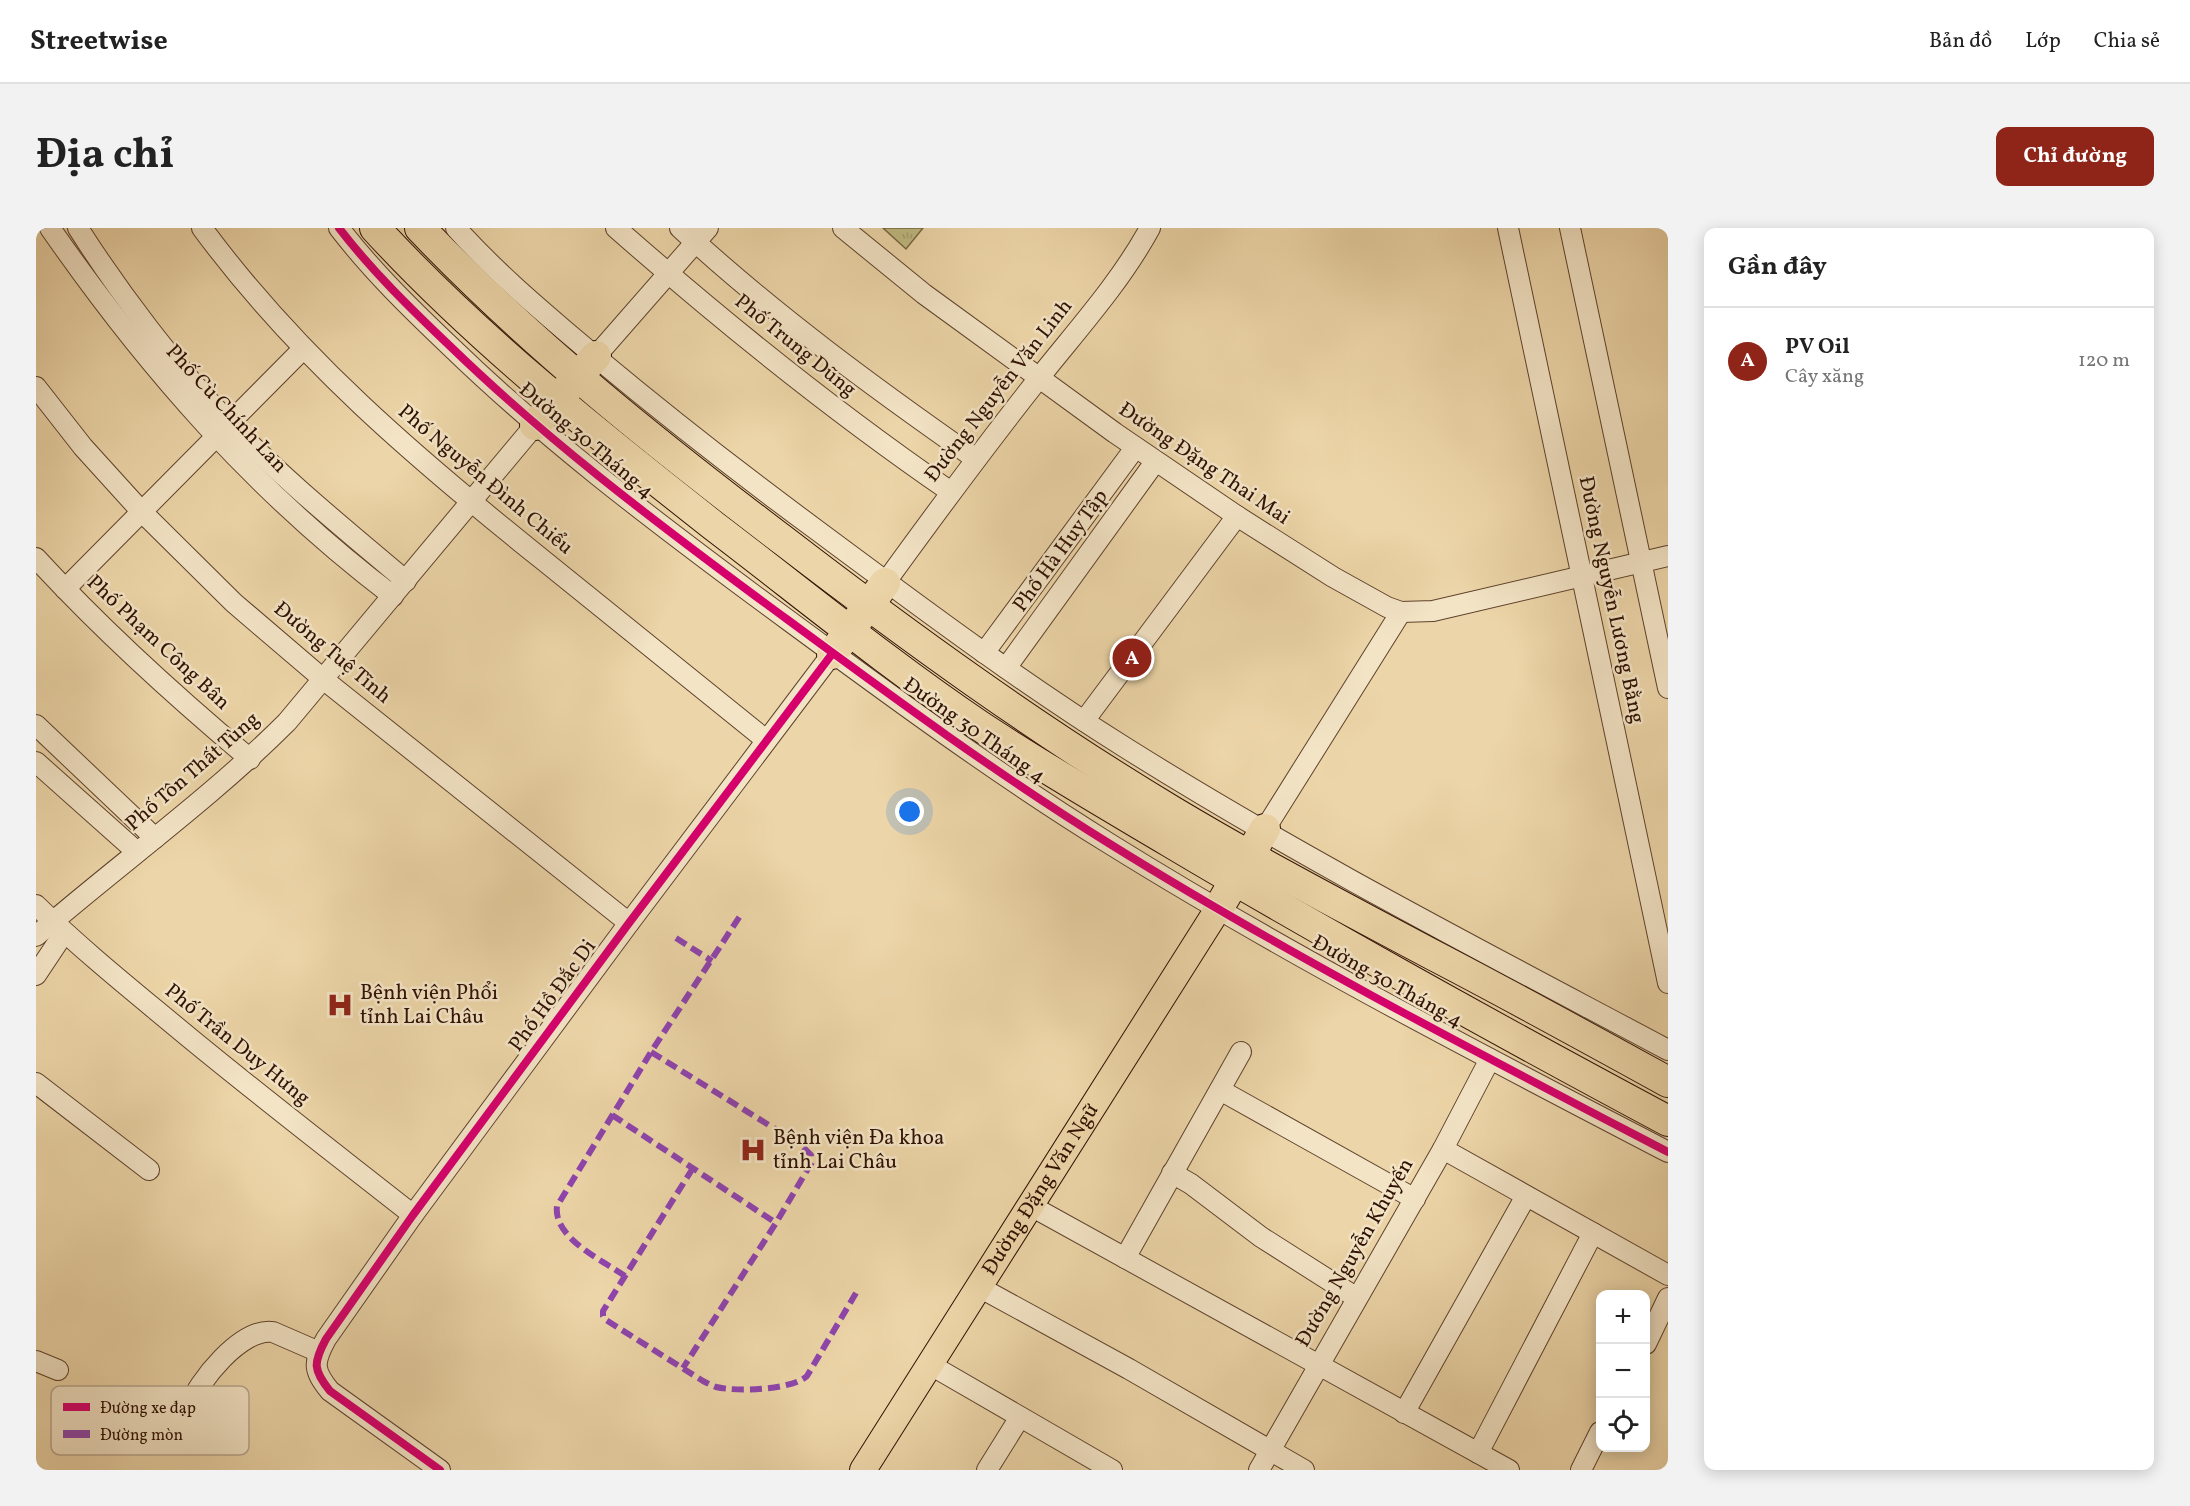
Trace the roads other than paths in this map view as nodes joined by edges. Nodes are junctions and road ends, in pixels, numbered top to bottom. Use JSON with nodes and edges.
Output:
{"nodes":[{"id":1,"x":50,"y":228,"type":"edge"},
{"id":2,"x":78,"y":228,"type":"edge"},
{"id":3,"x":202,"y":228,"type":"edge"},
{"id":4,"x":339,"y":228,"type":"edge"},
{"id":5,"x":375,"y":228,"type":"edge"},
{"id":6,"x":420,"y":228,"type":"edge"},
{"id":7,"x":456,"y":228,"type":"edge"},
{"id":8,"x":616,"y":228,"type":"edge"},
{"id":9,"x":680,"y":228,"type":"edge"},
{"id":10,"x":843,"y":228,"type":"edge"},
{"id":11,"x":1150,"y":228,"type":"edge"},
{"id":12,"x":1508,"y":228,"type":"edge"},
{"id":13,"x":1570,"y":228,"type":"edge"},
{"id":14,"x":702,"y":235,"type":"edge"},
{"id":15,"x":668,"y":274,"type":"junction"},
{"id":16,"x":303,"y":349,"type":"junction"},
{"id":17,"x":587,"y":367,"type":"junction"},
{"id":18,"x":1039,"y":378,"type":"junction"},
{"id":19,"x":36,"y":387,"type":"edge"},
{"id":20,"x":558,"y":400,"type":"junction"},
{"id":21,"x":229,"y":422,"type":"junction"},
{"id":22,"x":535,"y":425,"type":"junction"},
{"id":23,"x":214,"y":436,"type":"junction"},
{"id":24,"x":1135,"y":448,"type":"junction"},
{"id":25,"x":976,"y":459,"type":"junction"},
{"id":26,"x":1155,"y":462,"type":"junction"},
{"id":27,"x":951,"y":492,"type":"junction"},
{"id":28,"x":470,"y":502,"type":"junction"},
{"id":29,"x":141,"y":511,"type":"junction"},
{"id":30,"x":1237,"y":516,"type":"junction"},
{"id":31,"x":1668,"y":556,"type":"edge"},
{"id":32,"x":36,"y":558,"type":"edge"},
{"id":33,"x":1641,"y":561,"type":"junction"},
{"id":34,"x":1582,"y":576,"type":"junction"},
{"id":35,"x":406,"y":581,"type":"junction"},
{"id":36,"x":65,"y":589,"type":"junction"},
{"id":37,"x":877,"y":594,"type":"junction"},
{"id":38,"x":393,"y":597,"type":"junction"},
{"id":39,"x":1401,"y":612,"type":"junction"},
{"id":40,"x":850,"y":630,"type":"junction"},
{"id":41,"x":984,"y":653,"type":"junction"},
{"id":42,"x":832,"y":654,"type":"junction"},
{"id":43,"x":1006,"y":668,"type":"junction"},
{"id":44,"x":323,"y":679,"type":"junction"},
{"id":45,"x":1668,"y":688,"type":"edge"},
{"id":46,"x":1084,"y":721,"type":"junction"},
{"id":47,"x":36,"y":725,"type":"edge"},
{"id":48,"x":766,"y":740,"type":"junction"},
{"id":49,"x":250,"y":759,"type":"junction"},
{"id":50,"x":36,"y":762,"type":"edge"},
{"id":51,"x":1265,"y":830,"type":"junction"},
{"id":52,"x":155,"y":838,"type":"junction"},
{"id":53,"x":137,"y":852,"type":"junction"},
{"id":54,"x":1243,"y":868,"type":"junction"},
{"id":55,"x":36,"y":905,"type":"edge"},
{"id":56,"x":1218,"y":909,"type":"junction"},
{"id":57,"x":629,"y":923,"type":"junction"},
{"id":58,"x":58,"y":927,"type":"junction"},
{"id":59,"x":36,"y":936,"type":"edge"},
{"id":60,"x":36,"y":975,"type":"edge"},
{"id":61,"x":1668,"y":983,"type":"edge"},
{"id":62,"x":1668,"y":1050,"type":"edge"},
{"id":63,"x":1241,"y":1052,"type":"dead end"},
{"id":64,"x":1490,"y":1059,"type":"junction"},
{"id":65,"x":1668,"y":1082,"type":"edge"},
{"id":66,"x":36,"y":1083,"type":"edge"},
{"id":67,"x":1220,"y":1090,"type":"junction"},
{"id":68,"x":1668,"y":1121,"type":"edge"},
{"id":69,"x":1443,"y":1149,"type":"junction"},
{"id":70,"x":1668,"y":1152,"type":"edge"},
{"id":71,"x":149,"y":1170,"type":"dead end"},
{"id":72,"x":1172,"y":1173,"type":"junction"},
{"id":73,"x":1526,"y":1196,"type":"junction"},
{"id":74,"x":1415,"y":1199,"type":"junction"},
{"id":75,"x":1031,"y":1206,"type":"junction"},
{"id":76,"x":413,"y":1215,"type":"junction"},
{"id":77,"x":1593,"y":1233,"type":"junction"},
{"id":78,"x":1125,"y":1258,"type":"junction"},
{"id":79,"x":1668,"y":1275,"type":"edge"},
{"id":80,"x":979,"y":1287,"type":"junction"},
{"id":81,"x":1357,"y":1298,"type":"junction"},
{"id":82,"x":1668,"y":1298,"type":"edge"},
{"id":83,"x":1650,"y":1336,"type":"edge"},
{"id":84,"x":317,"y":1359,"type":"junction"},
{"id":85,"x":36,"y":1361,"type":"edge"},
{"id":86,"x":929,"y":1364,"type":"junction"},
{"id":87,"x":1318,"y":1364,"type":"junction"},
{"id":88,"x":58,"y":1370,"type":"dead end"},
{"id":89,"x":199,"y":1386,"type":"edge"},
{"id":90,"x":1404,"y":1413,"type":"junction"},
{"id":91,"x":1020,"y":1417,"type":"junction"},
{"id":92,"x":1596,"y":1440,"type":"edge"},
{"id":93,"x":1270,"y":1451,"type":"junction"},
{"id":94,"x":1478,"y":1453,"type":"junction"},
{"id":95,"x":440,"y":1470,"type":"edge"},
{"id":96,"x":863,"y":1470,"type":"edge"},
{"id":97,"x":987,"y":1470,"type":"edge"},
{"id":98,"x":1112,"y":1470,"type":"edge"},
{"id":99,"x":1259,"y":1470,"type":"edge"},
{"id":100,"x":1304,"y":1470,"type":"edge"},
{"id":101,"x":1509,"y":1470,"type":"edge"},
{"id":102,"x":1581,"y":1470,"type":"edge"}],
"edges":[{"from":1,"to":23,"type":"street","name":"Phố Cù Chính Lan"},
{"from":2,"to":21,"type":"street","name":"Phố Cù Chính Lan"},
{"from":3,"to":16,"type":"street","name":"Phố Nguyễn Đình Chiểu"},
{"from":4,"to":22,"type":"street","name":"Đường 30 Tháng 4"},
{"from":5,"to":20,"type":"highway","name":"Đường 30 Tháng 4"},
{"from":6,"to":17,"type":"highway","name":"Đường 30 Tháng 4"},
{"from":7,"to":17,"type":"street","name":"Đường 30 Tháng 4"},
{"from":8,"to":15,"type":"street","name":"Phố Trung Dũng"},
{"from":9,"to":14,"type":"street","name":"Phố Trung Dũng"},
{"from":10,"to":18,"type":"street","name":"Đường Đặng Thai Mai"},
{"from":11,"to":18,"type":"street","name":"Đường Nguyễn Văn Linh"},
{"from":12,"to":34,"type":"street","name":"Đường Nguyễn Lương Bằng"},
{"from":13,"to":33,"type":"street","name":"Đường Nguyễn Lương Bằng"},
{"from":14,"to":15,"type":"street"},
{"from":14,"to":25,"type":"street","name":"Phố Trung Dũng"},
{"from":15,"to":17,"type":"street"},
{"from":15,"to":27,"type":"street","name":"Phố Trung Dũng"},
{"from":16,"to":21,"type":"street"},
{"from":16,"to":28,"type":"street","name":"Phố Nguyễn Đình Chiểu"},
{"from":17,"to":20,"type":"highway"},
{"from":17,"to":37,"type":"highway","name":"Đường 30 Tháng 4"},
{"from":18,"to":24,"type":"street","name":"Đường Đặng Thai Mai"},
{"from":18,"to":25,"type":"street","name":"Đường Nguyễn Văn Linh"},
{"from":19,"to":29,"type":"street","name":"Đường Tuệ Tĩnh"},
{"from":20,"to":22,"type":"highway"},
{"from":20,"to":40,"type":"highway","name":"Đường 30 Tháng 4"},
{"from":21,"to":23,"type":"street"},
{"from":21,"to":35,"type":"street","name":"Phố Cù Chính Lan"},
{"from":22,"to":28,"type":"street","name":"Phố Tôn Thất Tùng"},
{"from":22,"to":42,"type":"street","name":"Đường 30 Tháng 4"},
{"from":23,"to":29,"type":"street"},
{"from":23,"to":38,"type":"street","name":"Phố Cù Chính Lan"},
{"from":24,"to":26,"type":"street","name":"Đường Đặng Thai Mai"},
{"from":24,"to":41,"type":"street","name":"Phố Hà Huy Tập"},
{"from":25,"to":27,"type":"street","name":"Đường Nguyễn Văn Linh"},
{"from":26,"to":30,"type":"street","name":"Đường Đặng Thai Mai"},
{"from":26,"to":43,"type":"street","name":"Phố Hà Huy Tập"},
{"from":27,"to":37,"type":"street","name":"Đường Nguyễn Văn Linh"},
{"from":28,"to":35,"type":"street","name":"Phố Tôn Thất Tùng"},
{"from":28,"to":48,"type":"street","name":"Phố Nguyễn Đình Chiểu"},
{"from":29,"to":36,"type":"street"},
{"from":29,"to":44,"type":"street","name":"Đường Tuệ Tĩnh"},
{"from":30,"to":39,"type":"street","name":"Đường Đặng Thai Mai"},
{"from":30,"to":46,"type":"street"},
{"from":31,"to":33,"type":"street","name":"Đường Đặng Thai Mai"},
{"from":32,"to":36,"type":"street","name":"Phố Phạm Công Bân"},
{"from":33,"to":34,"type":"street","name":"Đường Đặng Thai Mai"},
{"from":33,"to":45,"type":"street","name":"Đường Nguyễn Lương Bằng"},
{"from":34,"to":39,"type":"street","name":"Đường Đặng Thai Mai"},
{"from":34,"to":61,"type":"street","name":"Đường Nguyễn Lương Bằng"},
{"from":35,"to":38,"type":"street","name":"Phố Tôn Thất Tùng"},
{"from":36,"to":49,"type":"street","name":"Phố Phạm Công Bân"},
{"from":37,"to":40,"type":"highway"},
{"from":37,"to":41,"type":"street","name":"Đường 30 Tháng 4"},
{"from":37,"to":54,"type":"highway","name":"Đường 30 Tháng 4"},
{"from":38,"to":44,"type":"street","name":"Phố Tôn Thất Tùng"},
{"from":39,"to":51,"type":"street"},
{"from":40,"to":42,"type":"highway"},
{"from":40,"to":54,"type":"highway","name":"Đường 30 Tháng 4"},
{"from":41,"to":43,"type":"street","name":"Đường 30 Tháng 4"},
{"from":42,"to":48,"type":"street","name":"Phố Hồ Đắc Di"},
{"from":42,"to":56,"type":"street","name":"Đường 30 Tháng 4"},
{"from":43,"to":46,"type":"street","name":"Đường 30 Tháng 4"},
{"from":44,"to":49,"type":"street","name":"Phố Tôn Thất Tùng"},
{"from":44,"to":57,"type":"street","name":"Đường Tuệ Tĩnh"},
{"from":46,"to":51,"type":"street","name":"Đường 30 Tháng 4"},
{"from":47,"to":52,"type":"street"},
{"from":48,"to":57,"type":"street","name":"Phố Hồ Đắc Di"},
{"from":49,"to":52,"type":"street","name":"Phố Tôn Thất Tùng"},
{"from":50,"to":53,"type":"street"},
{"from":51,"to":54,"type":"highway"},
{"from":51,"to":62,"type":"street","name":"Đường 30 Tháng 4"},
{"from":52,"to":53,"type":"street","name":"Phố Tôn Thất Tùng"},
{"from":53,"to":58,"type":"street","name":"Phố Tôn Thất Tùng"},
{"from":54,"to":56,"type":"highway"},
{"from":54,"to":65,"type":"highway","name":"Đường 30 Tháng 4"},
{"from":54,"to":68,"type":"highway","name":"Đường 30 Tháng 4"},
{"from":55,"to":58,"type":"street","name":"Phố Trần Duy Hưng"},
{"from":56,"to":64,"type":"street","name":"Đường 30 Tháng 4"},
{"from":56,"to":75,"type":"main road","name":"Đường Đặng Văn Ngữ"},
{"from":57,"to":76,"type":"street","name":"Phố Hồ Đắc Di"},
{"from":58,"to":59,"type":"street","name":"Phố Tôn Thất Tùng"},
{"from":58,"to":60,"type":"street"},
{"from":58,"to":76,"type":"street","name":"Phố Trần Duy Hưng"},
{"from":63,"to":67,"type":"street"},
{"from":64,"to":69,"type":"street","name":"Đường Nguyễn Khuyến"},
{"from":64,"to":70,"type":"street","name":"Đường 30 Tháng 4"},
{"from":66,"to":71,"type":"street"},
{"from":67,"to":72,"type":"street"},
{"from":67,"to":74,"type":"street"},
{"from":69,"to":73,"type":"street"},
{"from":69,"to":74,"type":"street","name":"Đường Nguyễn Khuyến"},
{"from":72,"to":78,"type":"street"},
{"from":72,"to":81,"type":"street"},
{"from":73,"to":77,"type":"street"},
{"from":73,"to":90,"type":"street"},
{"from":74,"to":81,"type":"street","name":"Đường Nguyễn Khuyến"},
{"from":75,"to":78,"type":"street"},
{"from":75,"to":80,"type":"main road","name":"Đường Đặng Văn Ngữ"},
{"from":76,"to":84,"type":"street","name":"Phố Hồ Đắc Di"},
{"from":77,"to":79,"type":"street"},
{"from":77,"to":94,"type":"street"},
{"from":78,"to":87,"type":"street"},
{"from":80,"to":86,"type":"main road","name":"Đường Đặng Văn Ngữ"},
{"from":80,"to":93,"type":"street"},
{"from":81,"to":87,"type":"street","name":"Đường Nguyễn Khuyến"},
{"from":82,"to":83,"type":"street"},
{"from":84,"to":89,"type":"street"},
{"from":84,"to":95,"type":"street"},
{"from":85,"to":88,"type":"street"},
{"from":86,"to":91,"type":"street"},
{"from":86,"to":96,"type":"main road","name":"Đường Đặng Văn Ngữ"},
{"from":87,"to":90,"type":"street"},
{"from":87,"to":93,"type":"street","name":"Đường Nguyễn Khuyến"},
{"from":90,"to":94,"type":"street"},
{"from":91,"to":97,"type":"street"},
{"from":91,"to":98,"type":"street"},
{"from":92,"to":102,"type":"street"},
{"from":93,"to":99,"type":"street","name":"Đường Nguyễn Khuyến"},
{"from":93,"to":100,"type":"street"},
{"from":94,"to":101,"type":"street"}]}
